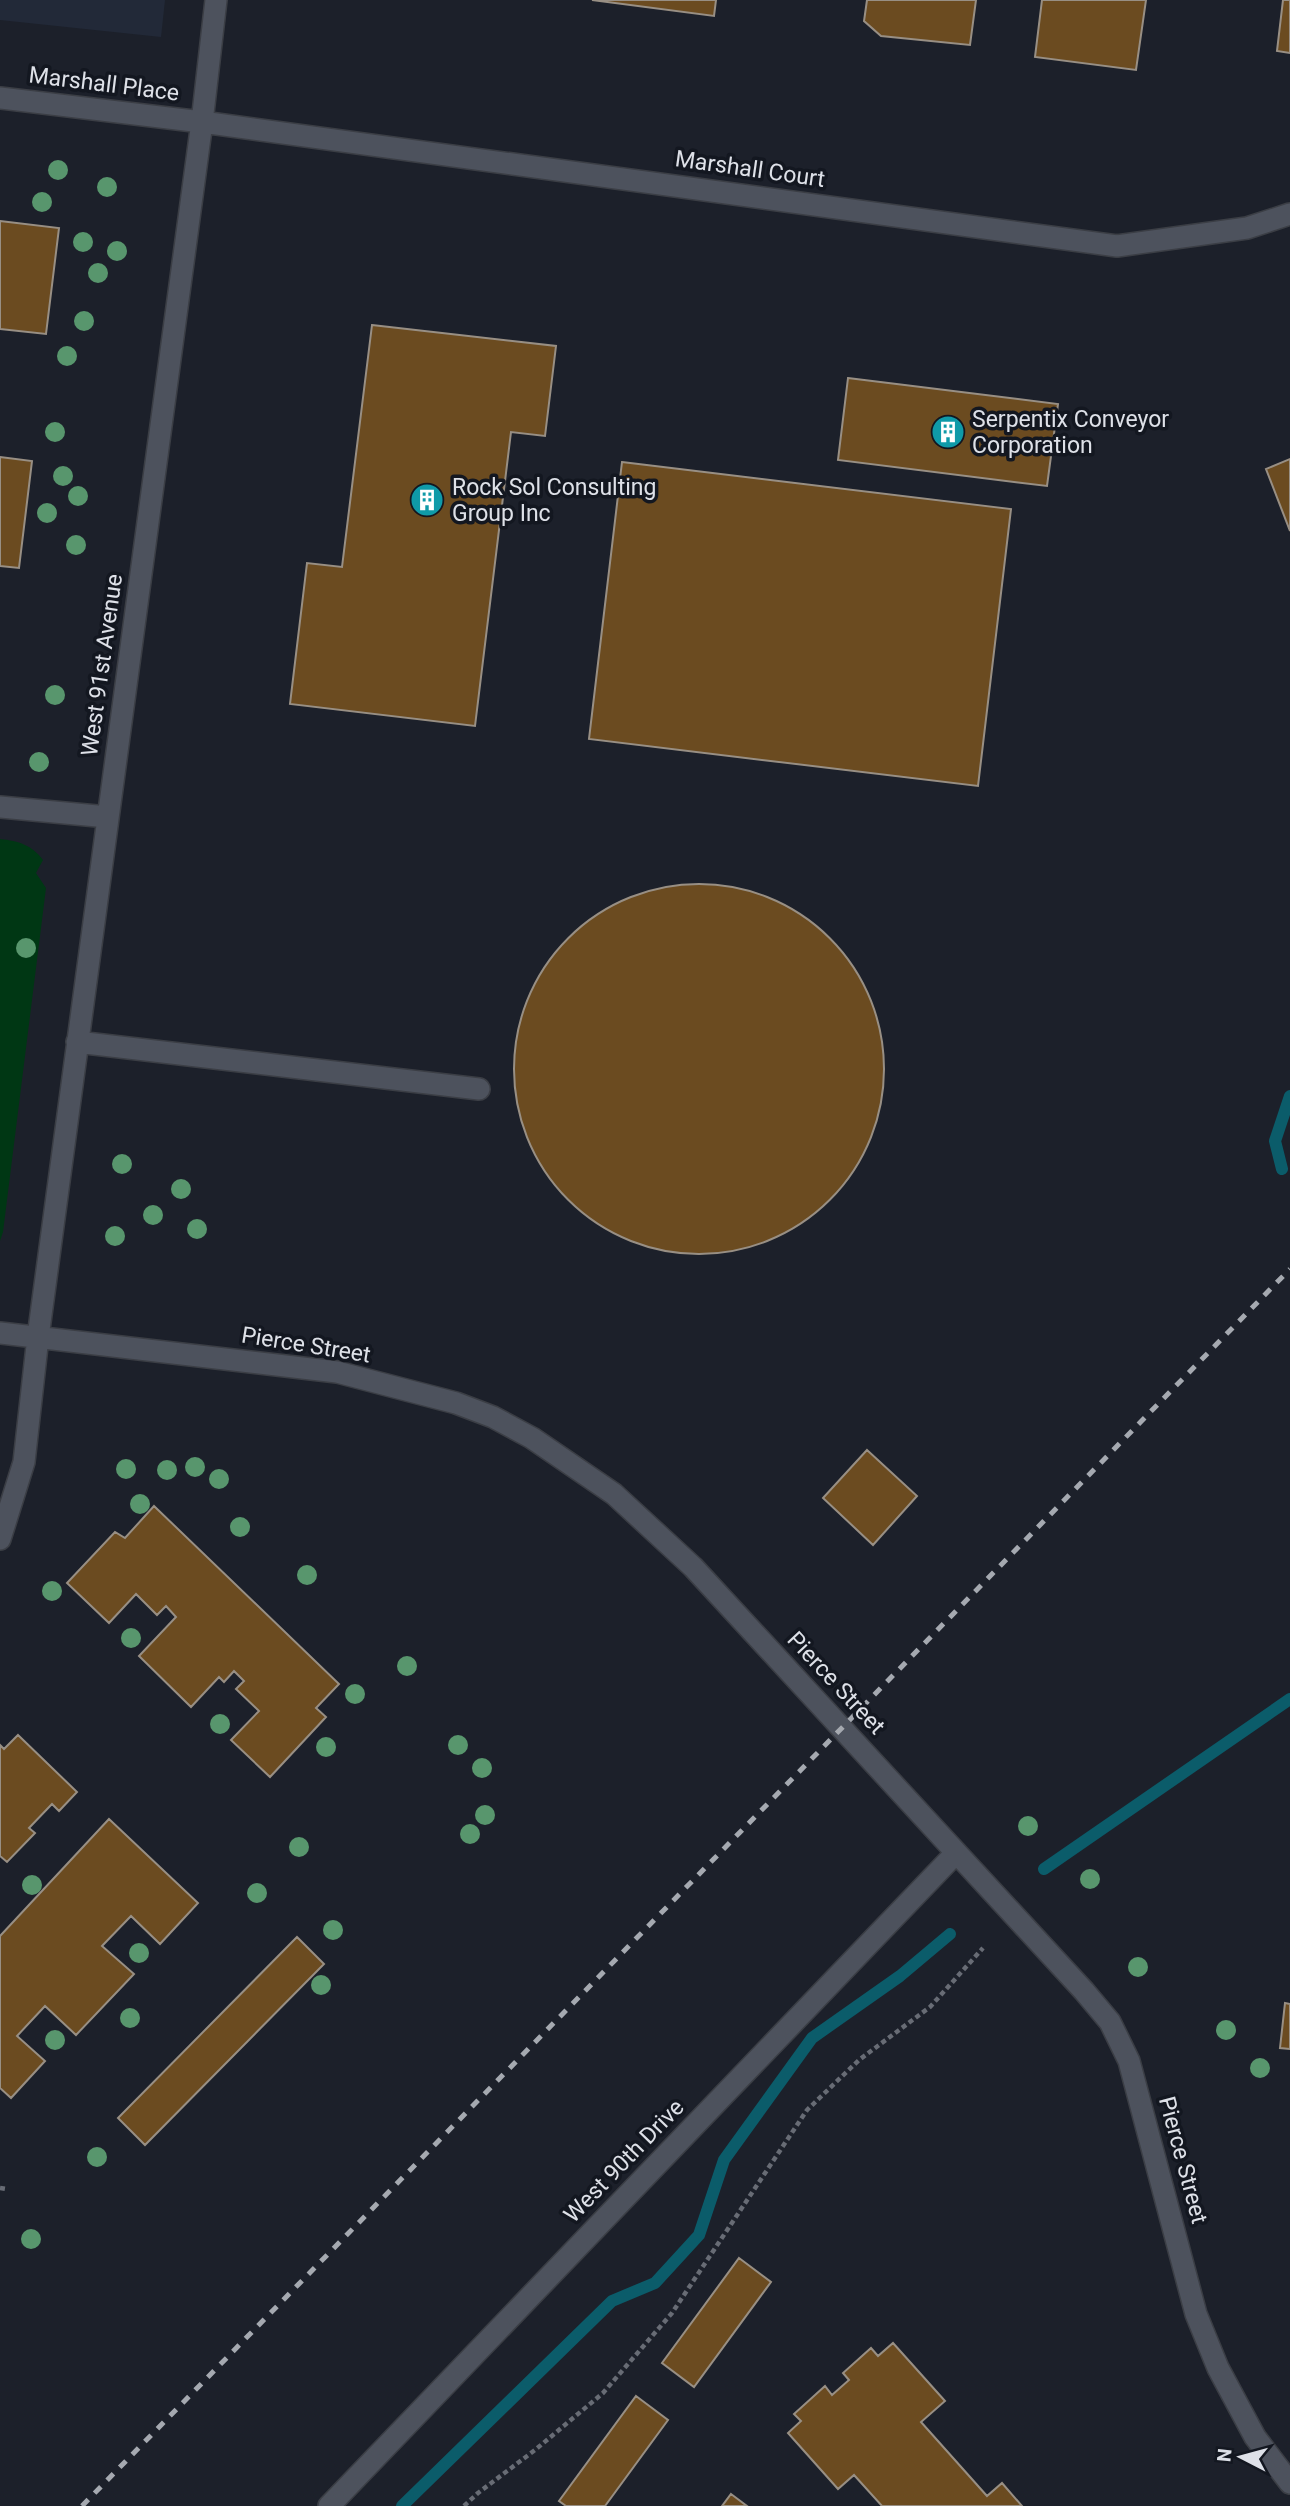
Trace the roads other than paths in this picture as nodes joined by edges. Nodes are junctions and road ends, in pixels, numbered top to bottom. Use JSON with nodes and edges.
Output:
{"nodes":[{"id":1,"x":216,"y":0,"type":"edge"},
{"id":2,"x":0,"y":98,"type":"edge"},
{"id":3,"x":202,"y":122,"type":"junction"},
{"id":4,"x":1290,"y":214,"type":"edge"},
{"id":5,"x":0,"y":807,"type":"edge"},
{"id":6,"x":108,"y":817,"type":"junction"},
{"id":7,"x":77,"y":1042,"type":"junction"},
{"id":8,"x":479,"y":1089,"type":"dead end"},
{"id":9,"x":0,"y":1333,"type":"edge"},
{"id":10,"x":38,"y":1337,"type":"junction"},
{"id":11,"x":0,"y":1539,"type":"edge"},
{"id":12,"x":956,"y":1853,"type":"junction"},
{"id":13,"x":1290,"y":2483,"type":"edge"},
{"id":14,"x":330,"y":2506,"type":"edge"}],
"edges":[{"from":1,"to":3,"type":"street","name":"West 91st Avenue"},
{"from":2,"to":3,"type":"street","name":"Marshall Place"},
{"from":3,"to":4,"type":"street","name":"Marshall Court"},
{"from":3,"to":6,"type":"street","name":"West 91st Avenue"},
{"from":5,"to":6,"type":"street"},
{"from":6,"to":7,"type":"street","name":"West 91st Avenue"},
{"from":7,"to":8,"type":"street"},
{"from":7,"to":10,"type":"street","name":"West 91st Avenue"},
{"from":9,"to":10,"type":"street","name":"Pierce Street"},
{"from":10,"to":11,"type":"street","name":"West 91st Avenue"},
{"from":10,"to":12,"type":"street","name":"Pierce Street"},
{"from":12,"to":13,"type":"street","name":"Pierce Street"},
{"from":12,"to":14,"type":"street","name":"West 90th Drive"}]}
